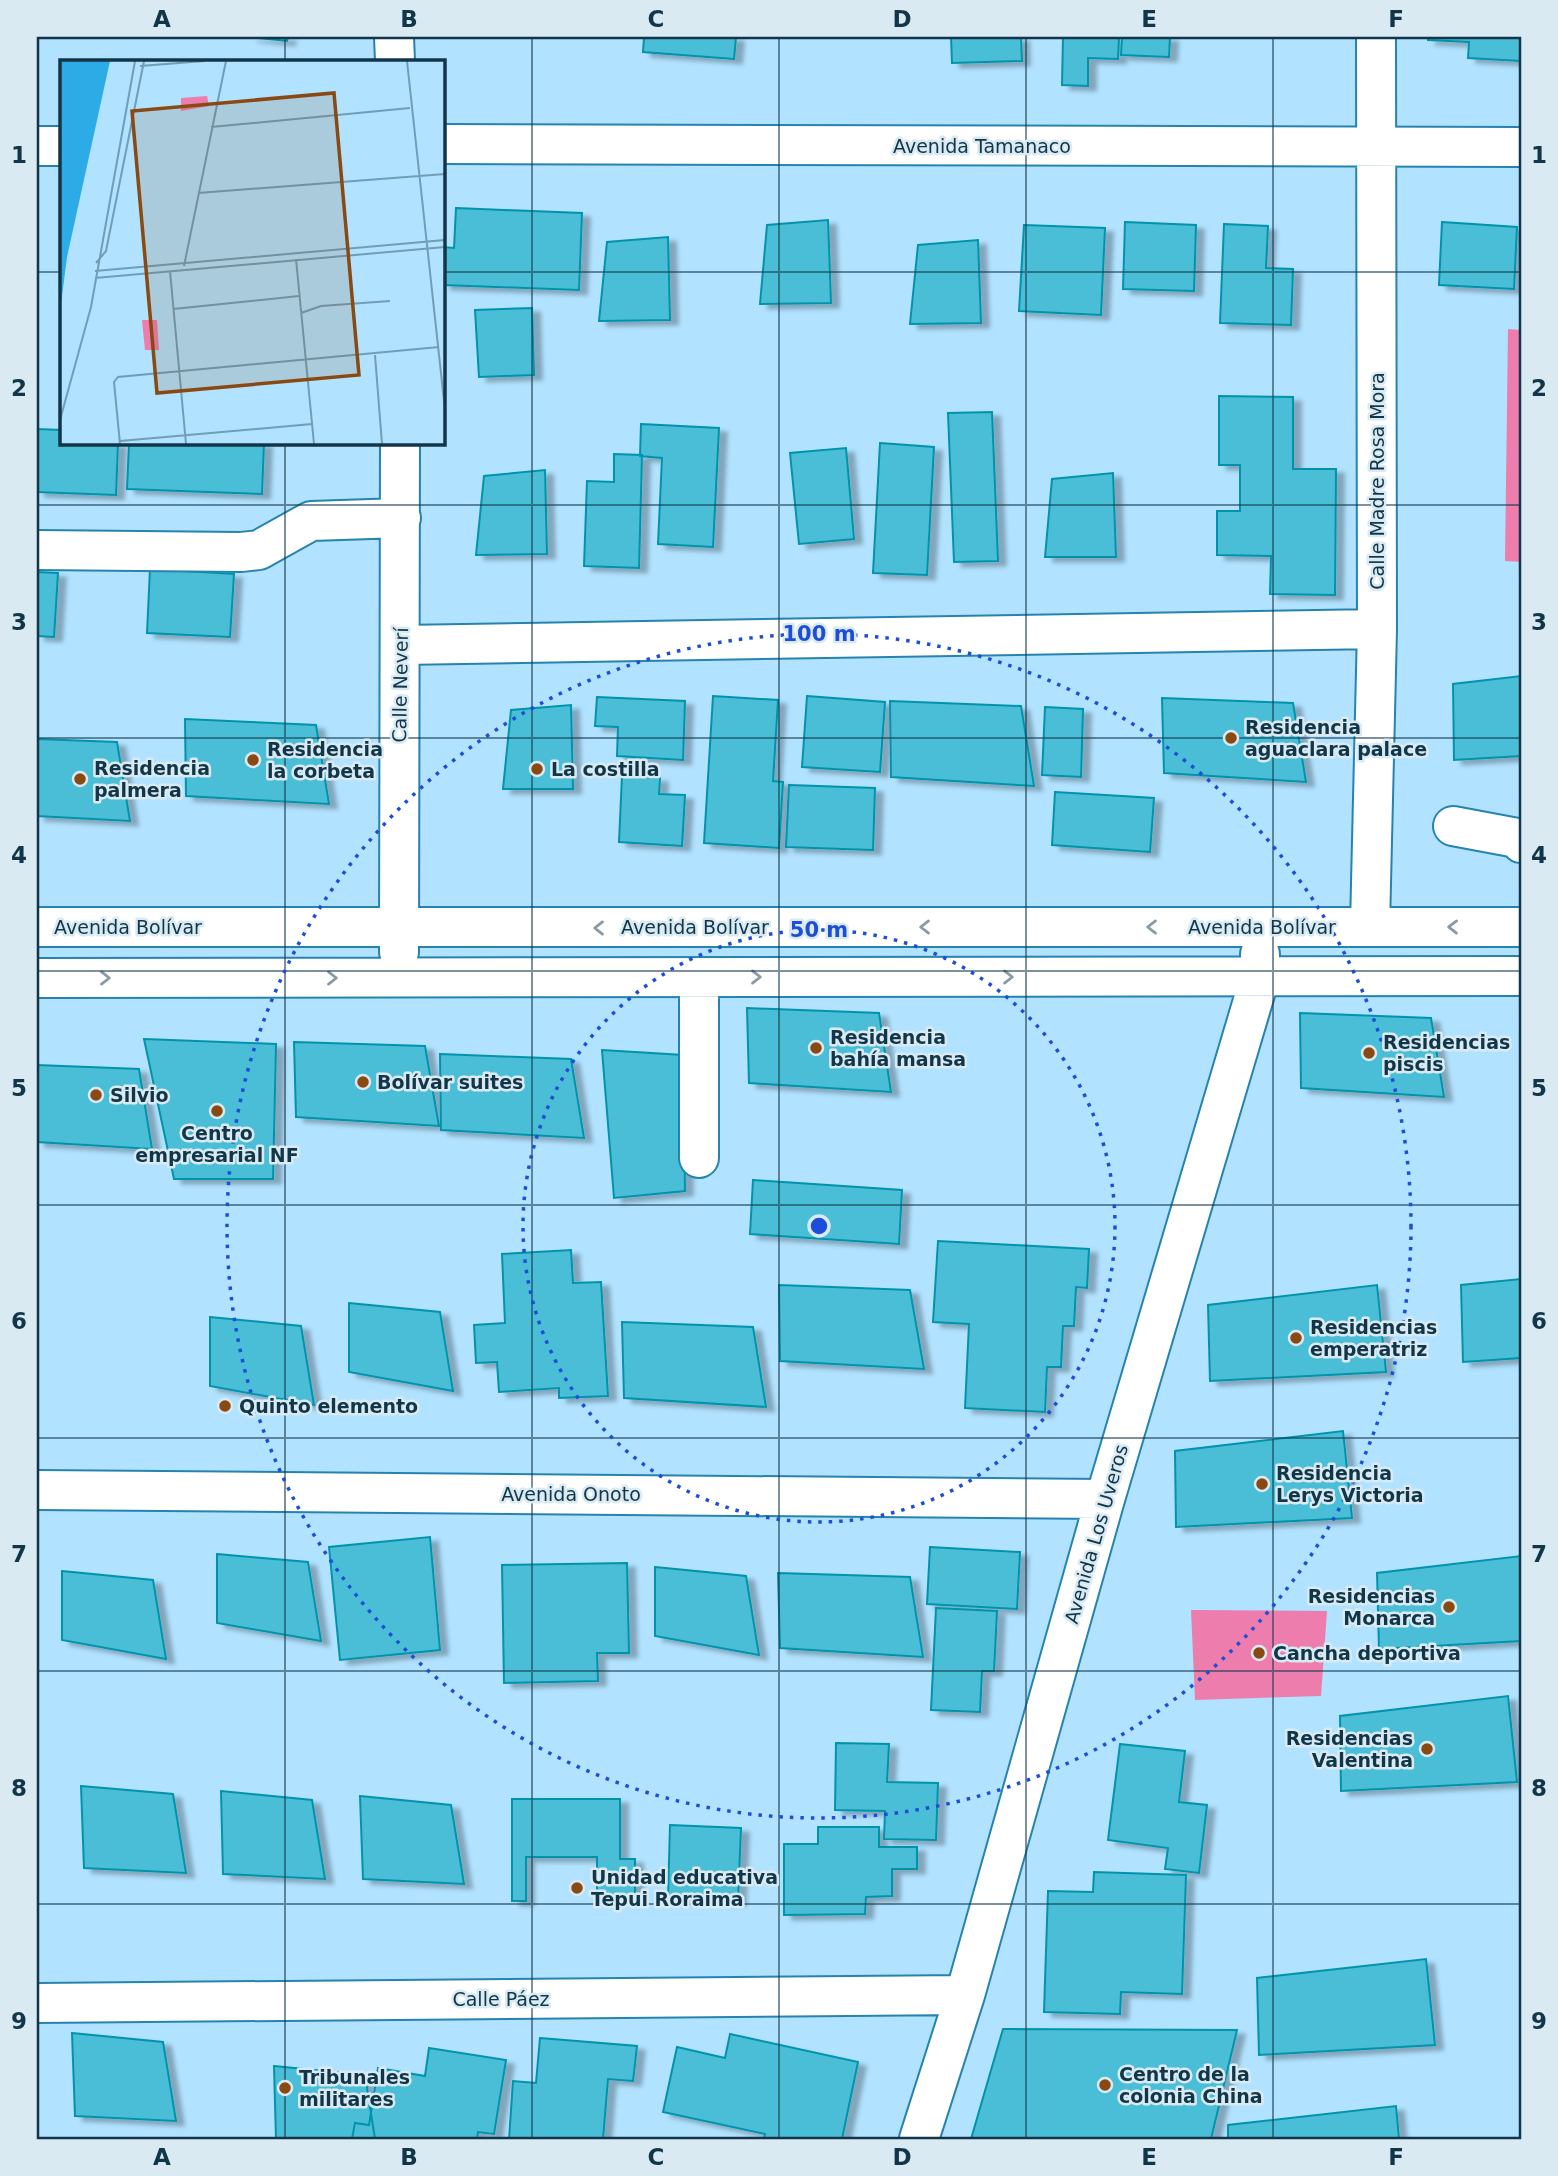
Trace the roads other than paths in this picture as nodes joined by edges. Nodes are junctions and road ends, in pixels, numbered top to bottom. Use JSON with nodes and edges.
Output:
{"nodes":[{"id":1,"x":394,"y":37,"type":"edge"},
{"id":2,"x":1376,"y":37,"type":"edge"},
{"id":3,"x":395,"y":60,"type":"edge"},
{"id":4,"x":444,"y":144,"type":"edge"},
{"id":5,"x":37,"y":146,"type":"edge"},
{"id":6,"x":60,"y":146,"type":"edge"},
{"id":7,"x":1378,"y":148,"type":"junction"},
{"id":8,"x":1521,"y":148,"type":"edge"},
{"id":9,"x":400,"y":444,"type":"edge"},
{"id":10,"x":401,"y":517,"type":"junction"},
{"id":11,"x":37,"y":550,"type":"edge"},
{"id":12,"x":1377,"y":629,"type":"junction"},
{"id":13,"x":401,"y":645,"type":"junction"},
{"id":14,"x":1453,"y":826,"type":"dead end"},
{"id":15,"x":1521,"y":844,"type":"edge"},
{"id":16,"x":1370,"y":926,"type":"junction"},
{"id":17,"x":37,"y":927,"type":"edge"},
{"id":18,"x":1259,"y":927,"type":"junction"},
{"id":19,"x":397,"y":928,"type":"junction"},
{"id":20,"x":1521,"y":928,"type":"edge"},
{"id":21,"x":1521,"y":976,"type":"edge"},
{"id":22,"x":699,"y":977,"type":"junction"},
{"id":23,"x":1260,"y":977,"type":"junction"},
{"id":24,"x":37,"y":978,"type":"edge"},
{"id":25,"x":401,"y":978,"type":"junction"},
{"id":26,"x":699,"y":1158,"type":"dead end"},
{"id":27,"x":37,"y":1490,"type":"edge"},
{"id":28,"x":1105,"y":1499,"type":"junction"},
{"id":29,"x":965,"y":1996,"type":"junction"},
{"id":30,"x":37,"y":2003,"type":"edge"},
{"id":31,"x":919,"y":2139,"type":"edge"}],
"edges":[{"from":1,"to":3,"type":"street"},
{"from":2,"to":7,"type":"street","name":"Calle Madre Rosa Mora"},
{"from":4,"to":7,"type":"street","name":"Avenida Tamanaco"},
{"from":5,"to":6,"type":"street"},
{"from":7,"to":8,"type":"street","name":"Avenida Tamanaco"},
{"from":7,"to":12,"type":"street","name":"Calle Madre Rosa Mora"},
{"from":9,"to":10,"type":"street","name":"Calle Neverí"},
{"from":10,"to":11,"type":"street"},
{"from":10,"to":13,"type":"street","name":"Calle Neverí"},
{"from":12,"to":13,"type":"street"},
{"from":12,"to":16,"type":"street","name":"Calle Madre Rosa Mora"},
{"from":13,"to":19,"type":"street","name":"Calle Neverí"},
{"from":14,"to":15,"type":"street"},
{"from":16,"to":18,"type":"street","name":"Avenida Bolívar"},
{"from":20,"to":16,"type":"street","name":"Avenida Bolívar","one_way":true},
{"from":17,"to":19,"type":"street","name":"Avenida Bolívar"},
{"from":18,"to":19,"type":"street","name":"Avenida Bolívar","one_way":true},
{"from":18,"to":23,"type":"street","name":"Avenida Los Uveros"},
{"from":19,"to":25,"type":"street","name":"Calle Neverí"},
{"from":21,"to":23,"type":"street"},
{"from":22,"to":23,"type":"street","one_way":true},
{"from":22,"to":25,"type":"street"},
{"from":22,"to":26,"type":"street"},
{"from":23,"to":28,"type":"street","name":"Avenida Los Uveros"},
{"from":24,"to":25,"type":"street","one_way":true},
{"from":27,"to":28,"type":"street","name":"Avenida Onoto"},
{"from":28,"to":29,"type":"street","name":"Avenida Los Uveros"},
{"from":29,"to":30,"type":"street","name":"Calle Páez"},
{"from":29,"to":31,"type":"street","name":"Avenida Los Uveros"}]}
